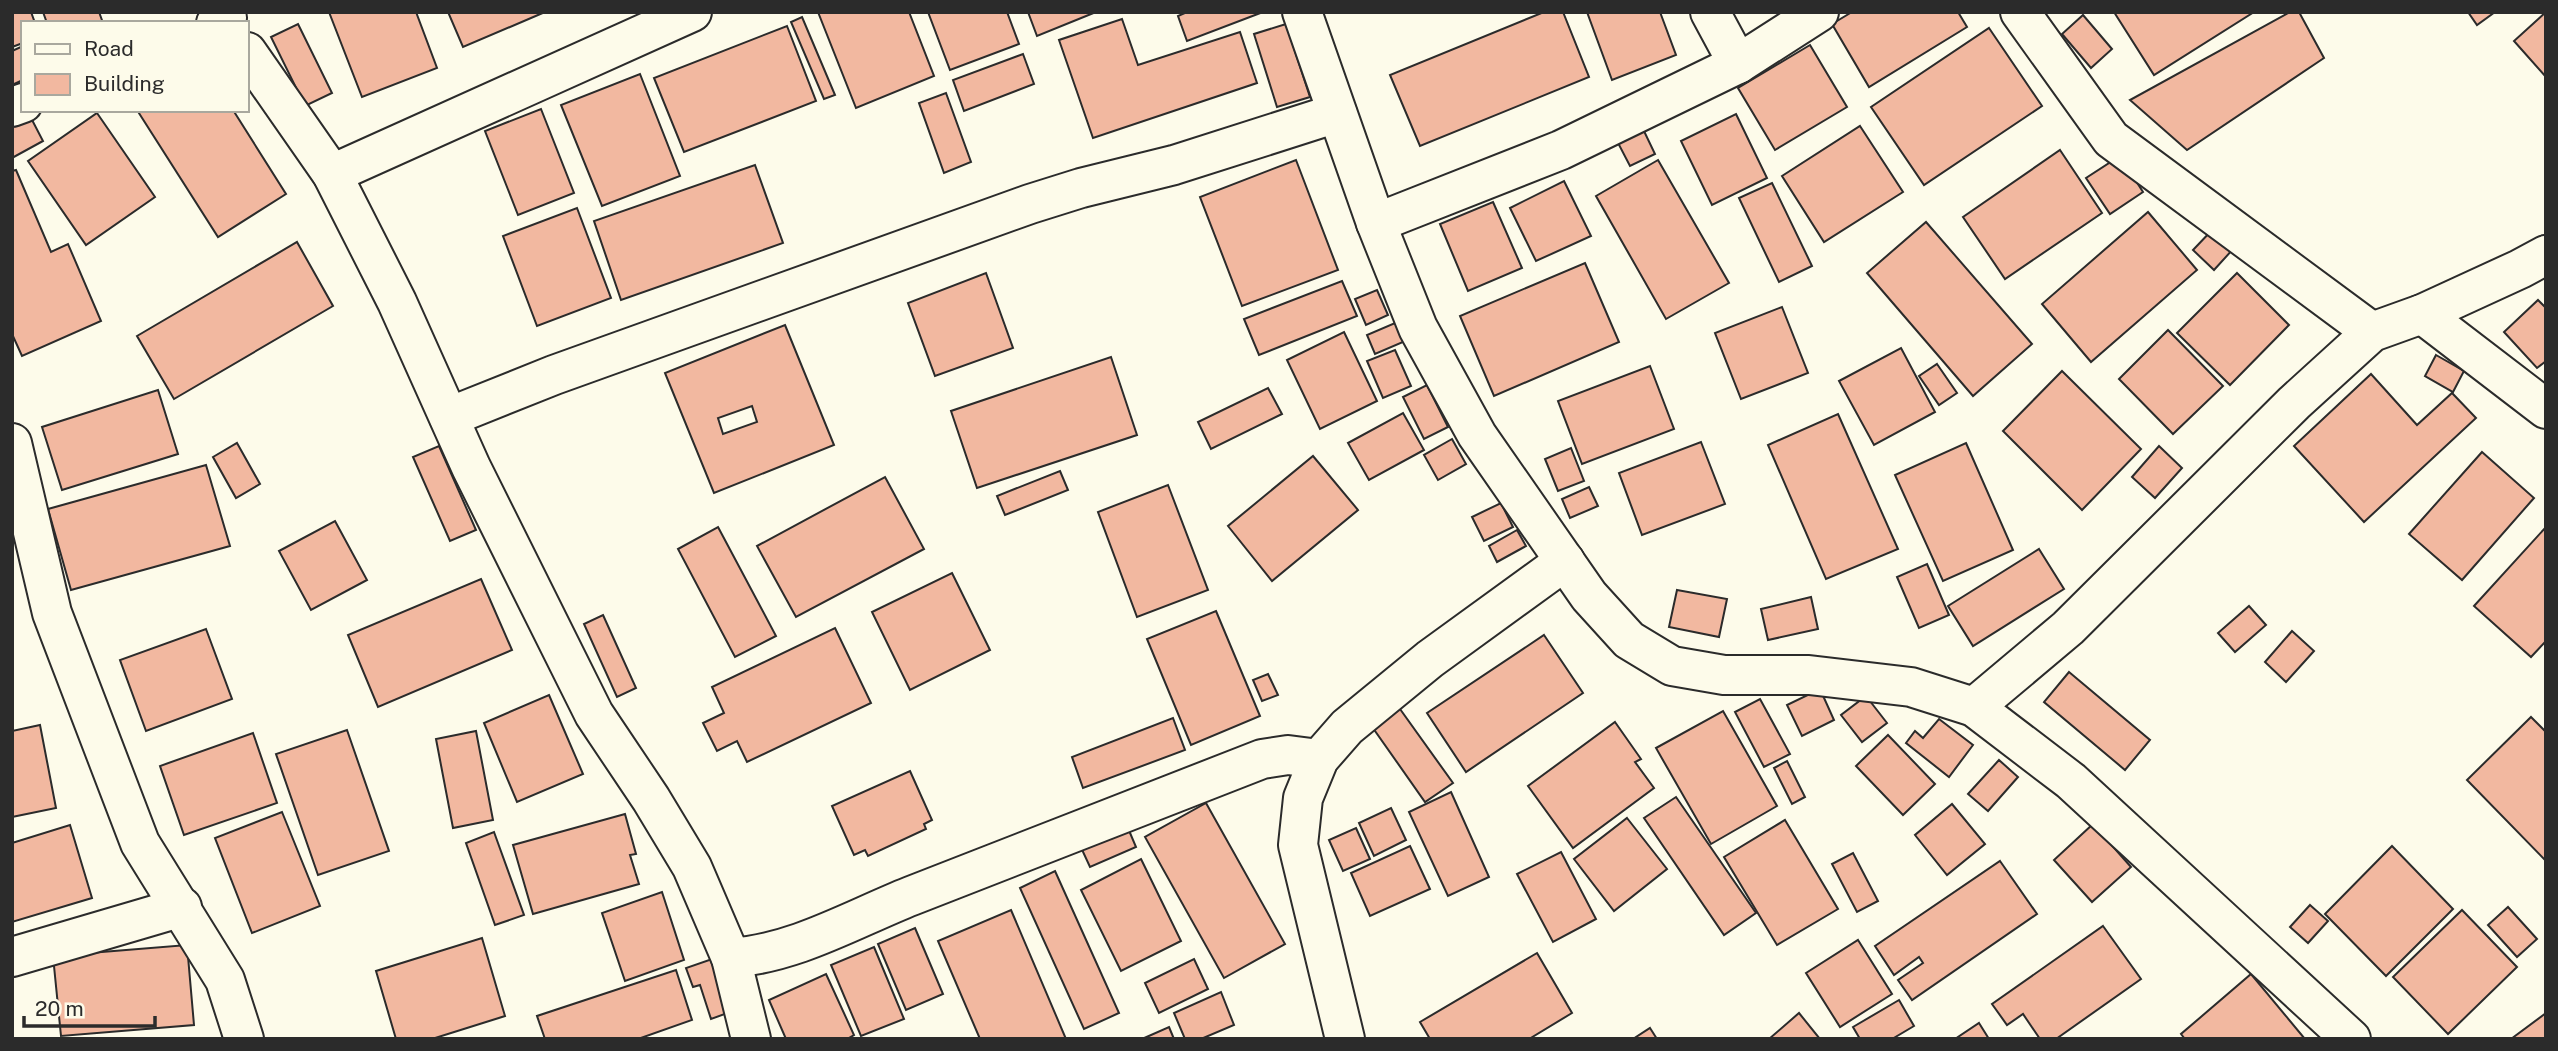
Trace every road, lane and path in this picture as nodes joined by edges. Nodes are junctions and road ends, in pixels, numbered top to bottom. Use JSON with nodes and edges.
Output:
{"nodes":[{"id":1,"x":692,"y":12,"type":"edge"},
{"id":2,"x":1302,"y":12,"type":"edge"},
{"id":3,"x":1710,"y":12,"type":"edge"},
{"id":4,"x":1819,"y":12,"type":"edge"},
{"id":5,"x":2020,"y":12,"type":"edge"},
{"id":6,"x":248,"y":53,"type":"edge"},
{"id":7,"x":1738,"y":64,"type":"junction"},
{"id":8,"x":1337,"y":113,"type":"junction"},
{"id":9,"x":332,"y":174,"type":"junction"},
{"id":10,"x":1376,"y":223,"type":"junction"},
{"id":11,"x":2546,"y":255,"type":"edge"},
{"id":12,"x":2422,"y":314,"type":"junction"},
{"id":13,"x":2372,"y":332,"type":"junction"},
{"id":14,"x":2546,"y":409,"type":"edge"},
{"id":15,"x":449,"y":417,"type":"junction"},
{"id":16,"x":12,"y":443,"type":"edge"},
{"id":17,"x":1565,"y":561,"type":"junction"},
{"id":18,"x":1974,"y":707,"type":"junction"},
{"id":19,"x":1319,"y":759,"type":"junction"},
{"id":20,"x":182,"y":907,"type":"junction"},
{"id":21,"x":12,"y":957,"type":"edge"},
{"id":22,"x":731,"y":958,"type":"junction"},
{"id":23,"x":244,"y":1039,"type":"edge"},
{"id":24,"x":751,"y":1039,"type":"edge"},
{"id":25,"x":1345,"y":1039,"type":"edge"},
{"id":26,"x":2351,"y":1039,"type":"edge"}],
"edges":[{"from":1,"to":9,"type":"street"},
{"from":2,"to":8,"type":"street"},
{"from":3,"to":7,"type":"street"},
{"from":4,"to":7,"type":"street"},
{"from":5,"to":13,"type":"street"},
{"from":6,"to":9,"type":"street"},
{"from":7,"to":10,"type":"street"},
{"from":8,"to":10,"type":"street"},
{"from":8,"to":15,"type":"street"},
{"from":9,"to":15,"type":"street"},
{"from":10,"to":17,"type":"street"},
{"from":11,"to":12,"type":"street"},
{"from":12,"to":13,"type":"street"},
{"from":12,"to":14,"type":"street"},
{"from":13,"to":18,"type":"street"},
{"from":15,"to":22,"type":"street"},
{"from":16,"to":20,"type":"street"},
{"from":17,"to":18,"type":"street"},
{"from":17,"to":19,"type":"street"},
{"from":18,"to":26,"type":"street"},
{"from":19,"to":22,"type":"street"},
{"from":19,"to":25,"type":"street"},
{"from":20,"to":21,"type":"street"},
{"from":20,"to":23,"type":"street"},
{"from":22,"to":24,"type":"street"}]}
